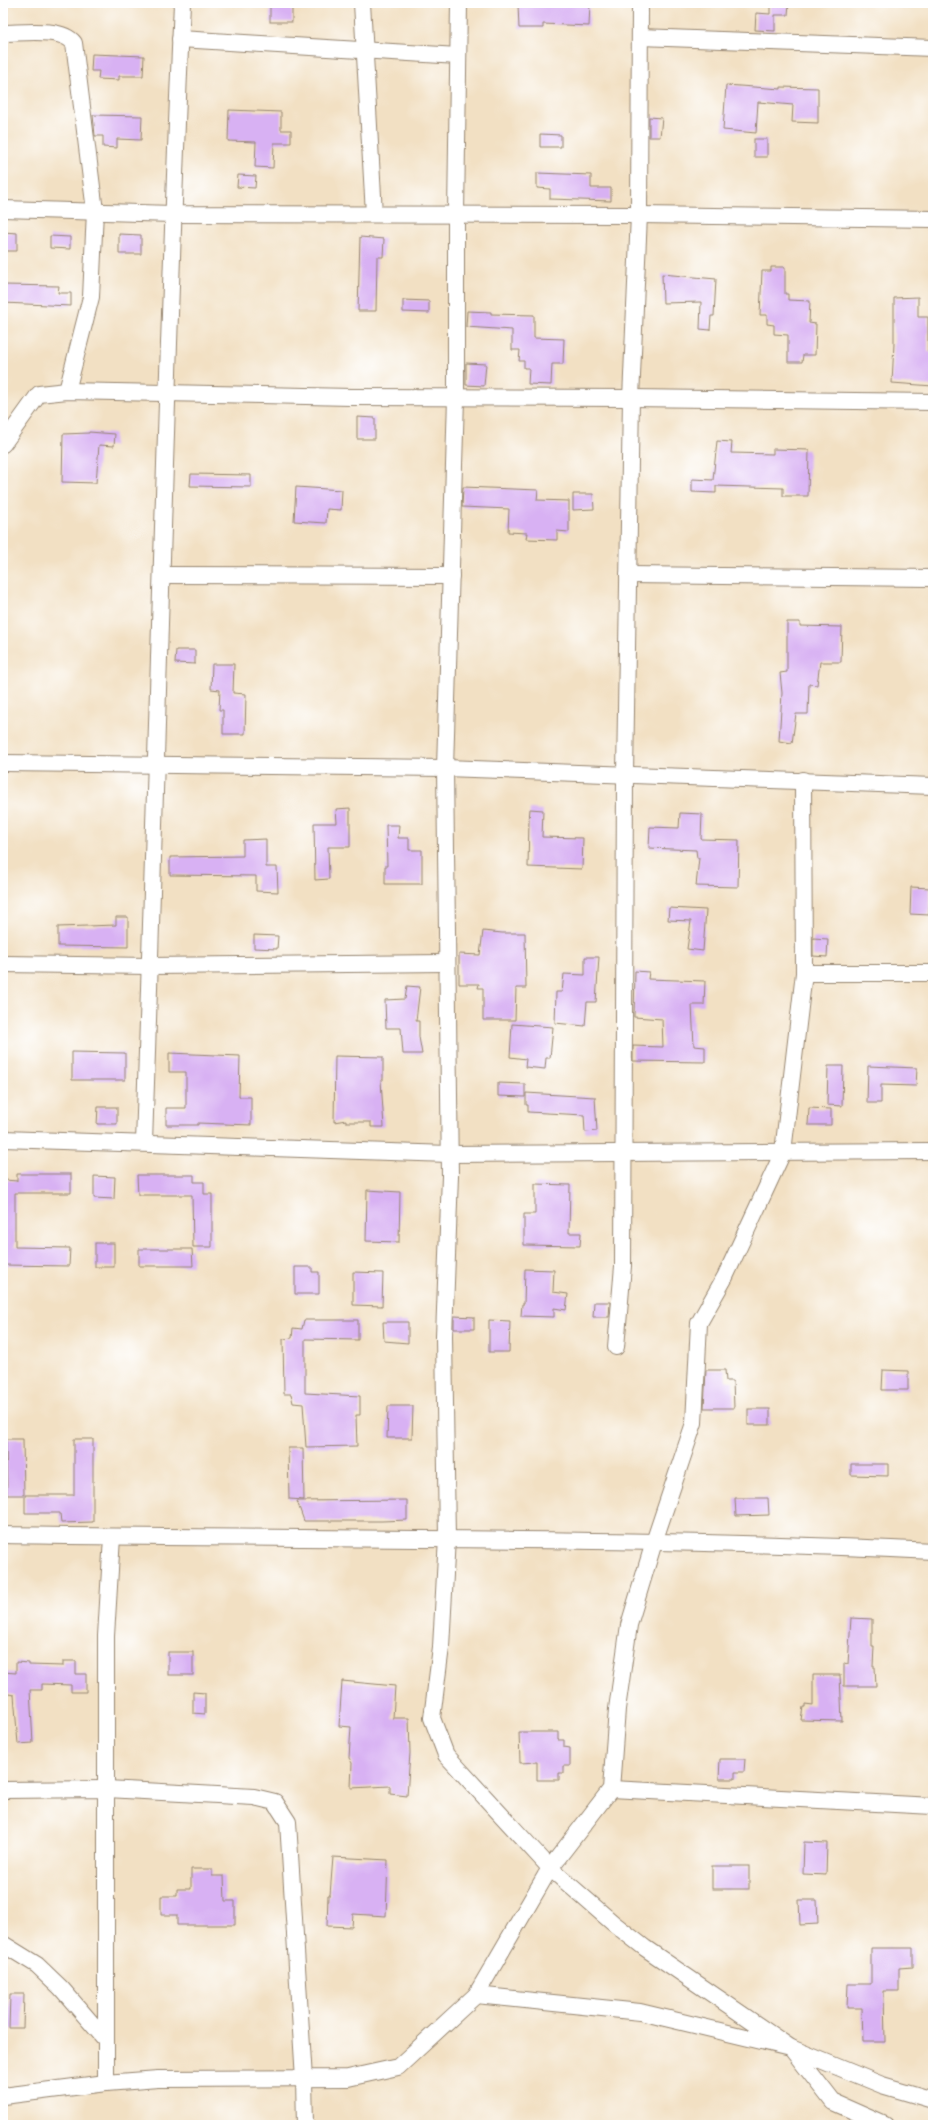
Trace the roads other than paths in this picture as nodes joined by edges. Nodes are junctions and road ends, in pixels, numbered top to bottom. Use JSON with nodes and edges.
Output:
{"nodes":[{"id":1,"x":182,"y":3,"type":"edge"},
{"id":2,"x":362,"y":3,"type":"edge"},
{"id":3,"x":459,"y":3,"type":"edge"},
{"id":4,"x":640,"y":3,"type":"edge"},
{"id":5,"x":3,"y":33,"type":"edge"},
{"id":6,"x":640,"y":37,"type":"junction"},
{"id":7,"x":180,"y":39,"type":"junction"},
{"id":8,"x":933,"y":48,"type":"edge"},
{"id":9,"x":365,"y":50,"type":"junction"},
{"id":10,"x":458,"y":56,"type":"junction"},
{"id":11,"x":3,"y":209,"type":"edge"},
{"id":12,"x":95,"y":211,"type":"junction"},
{"id":13,"x":173,"y":214,"type":"junction"},
{"id":14,"x":374,"y":214,"type":"junction"},
{"id":15,"x":456,"y":214,"type":"junction"},
{"id":16,"x":639,"y":215,"type":"junction"},
{"id":17,"x":933,"y":219,"type":"edge"},
{"id":18,"x":67,"y":391,"type":"junction"},
{"id":19,"x":167,"y":392,"type":"junction"},
{"id":20,"x":456,"y":398,"type":"junction"},
{"id":21,"x":631,"y":398,"type":"junction"},
{"id":22,"x":933,"y":402,"type":"edge"},
{"id":23,"x":3,"y":444,"type":"edge"},
{"id":24,"x":162,"y":575,"type":"junction"},
{"id":25,"x":628,"y":575,"type":"junction"},
{"id":26,"x":451,"y":576,"type":"junction"},
{"id":27,"x":933,"y":578,"type":"edge"},
{"id":28,"x":3,"y":763,"type":"edge"},
{"id":29,"x":158,"y":763,"type":"junction"},
{"id":30,"x":445,"y":768,"type":"junction"},
{"id":31,"x":625,"y":774,"type":"junction"},
{"id":32,"x":803,"y":780,"type":"junction"},
{"id":33,"x":933,"y":786,"type":"edge"},
{"id":34,"x":446,"y":963,"type":"junction"},
{"id":35,"x":3,"y":964,"type":"edge"},
{"id":36,"x":150,"y":966,"type":"junction"},
{"id":37,"x":804,"y":973,"type":"junction"},
{"id":38,"x":933,"y":973,"type":"edge"},
{"id":39,"x":3,"y":1139,"type":"edge"},
{"id":40,"x":144,"y":1143,"type":"junction"},
{"id":41,"x":933,"y":1151,"type":"edge"},
{"id":42,"x":783,"y":1152,"type":"junction"},
{"id":43,"x":624,"y":1153,"type":"junction"},
{"id":44,"x":449,"y":1154,"type":"junction"},
{"id":45,"x":616,"y":1346,"type":"dead end"},
{"id":46,"x":3,"y":1535,"type":"edge"},
{"id":47,"x":112,"y":1537,"type":"junction"},
{"id":48,"x":447,"y":1538,"type":"junction"},
{"id":49,"x":654,"y":1542,"type":"junction"},
{"id":50,"x":933,"y":1551,"type":"edge"},
{"id":51,"x":107,"y":1789,"type":"junction"},
{"id":52,"x":611,"y":1789,"type":"junction"},
{"id":53,"x":3,"y":1790,"type":"edge"},
{"id":54,"x":933,"y":1806,"type":"edge"},
{"id":55,"x":550,"y":1868,"type":"junction"},
{"id":56,"x":3,"y":1944,"type":"edge"},
{"id":57,"x":476,"y":1995,"type":"junction"},
{"id":58,"x":106,"y":2040,"type":"junction"},
{"id":59,"x":791,"y":2048,"type":"junction"},
{"id":60,"x":304,"y":2079,"type":"junction"},
{"id":61,"x":106,"y":2083,"type":"junction"},
{"id":62,"x":3,"y":2096,"type":"edge"},
{"id":63,"x":933,"y":2100,"type":"edge"},
{"id":64,"x":305,"y":2125,"type":"edge"},
{"id":65,"x":885,"y":2125,"type":"edge"}],
"edges":[{"from":1,"to":7,"type":"street"},
{"from":2,"to":9,"type":"street"},
{"from":3,"to":10,"type":"street"},
{"from":4,"to":6,"type":"street"},
{"from":5,"to":12,"type":"street"},
{"from":6,"to":8,"type":"street"},
{"from":6,"to":16,"type":"street"},
{"from":7,"to":9,"type":"street"},
{"from":7,"to":13,"type":"street"},
{"from":9,"to":10,"type":"street"},
{"from":9,"to":14,"type":"street"},
{"from":10,"to":15,"type":"street"},
{"from":11,"to":12,"type":"street"},
{"from":12,"to":13,"type":"street"},
{"from":12,"to":18,"type":"street"},
{"from":13,"to":14,"type":"street"},
{"from":13,"to":19,"type":"street"},
{"from":14,"to":15,"type":"street"},
{"from":15,"to":16,"type":"street"},
{"from":15,"to":20,"type":"street"},
{"from":16,"to":17,"type":"street"},
{"from":16,"to":21,"type":"street"},
{"from":18,"to":19,"type":"street"},
{"from":18,"to":23,"type":"street"},
{"from":19,"to":20,"type":"street"},
{"from":19,"to":24,"type":"street"},
{"from":20,"to":21,"type":"street"},
{"from":20,"to":26,"type":"street"},
{"from":21,"to":22,"type":"street"},
{"from":21,"to":25,"type":"street"},
{"from":24,"to":26,"type":"street"},
{"from":24,"to":29,"type":"street"},
{"from":25,"to":27,"type":"street"},
{"from":25,"to":31,"type":"street"},
{"from":26,"to":30,"type":"street"},
{"from":28,"to":29,"type":"street"},
{"from":29,"to":30,"type":"street"},
{"from":29,"to":36,"type":"street"},
{"from":30,"to":31,"type":"street"},
{"from":30,"to":34,"type":"street"},
{"from":31,"to":32,"type":"street"},
{"from":31,"to":43,"type":"street"},
{"from":32,"to":33,"type":"street"},
{"from":32,"to":37,"type":"street"},
{"from":34,"to":36,"type":"street"},
{"from":34,"to":44,"type":"street"},
{"from":35,"to":36,"type":"street"},
{"from":36,"to":40,"type":"street"},
{"from":37,"to":38,"type":"street"},
{"from":37,"to":42,"type":"street"},
{"from":39,"to":40,"type":"street"},
{"from":40,"to":44,"type":"street"},
{"from":41,"to":42,"type":"street"},
{"from":42,"to":43,"type":"street"},
{"from":42,"to":49,"type":"street"},
{"from":43,"to":44,"type":"street"},
{"from":43,"to":45,"type":"street"},
{"from":44,"to":48,"type":"street"},
{"from":46,"to":47,"type":"street"},
{"from":47,"to":48,"type":"street"},
{"from":47,"to":51,"type":"street"},
{"from":48,"to":49,"type":"street"},
{"from":48,"to":55,"type":"street"},
{"from":49,"to":50,"type":"street"},
{"from":49,"to":52,"type":"street"},
{"from":51,"to":53,"type":"street"},
{"from":51,"to":58,"type":"street"},
{"from":51,"to":60,"type":"street"},
{"from":52,"to":54,"type":"street"},
{"from":52,"to":55,"type":"street"},
{"from":55,"to":57,"type":"street"},
{"from":55,"to":59,"type":"street"},
{"from":56,"to":58,"type":"street"},
{"from":57,"to":59,"type":"street"},
{"from":57,"to":60,"type":"street"},
{"from":58,"to":61,"type":"street"},
{"from":59,"to":63,"type":"street"},
{"from":59,"to":65,"type":"street"},
{"from":60,"to":61,"type":"street"},
{"from":60,"to":64,"type":"street"},
{"from":61,"to":62,"type":"street"}]}
